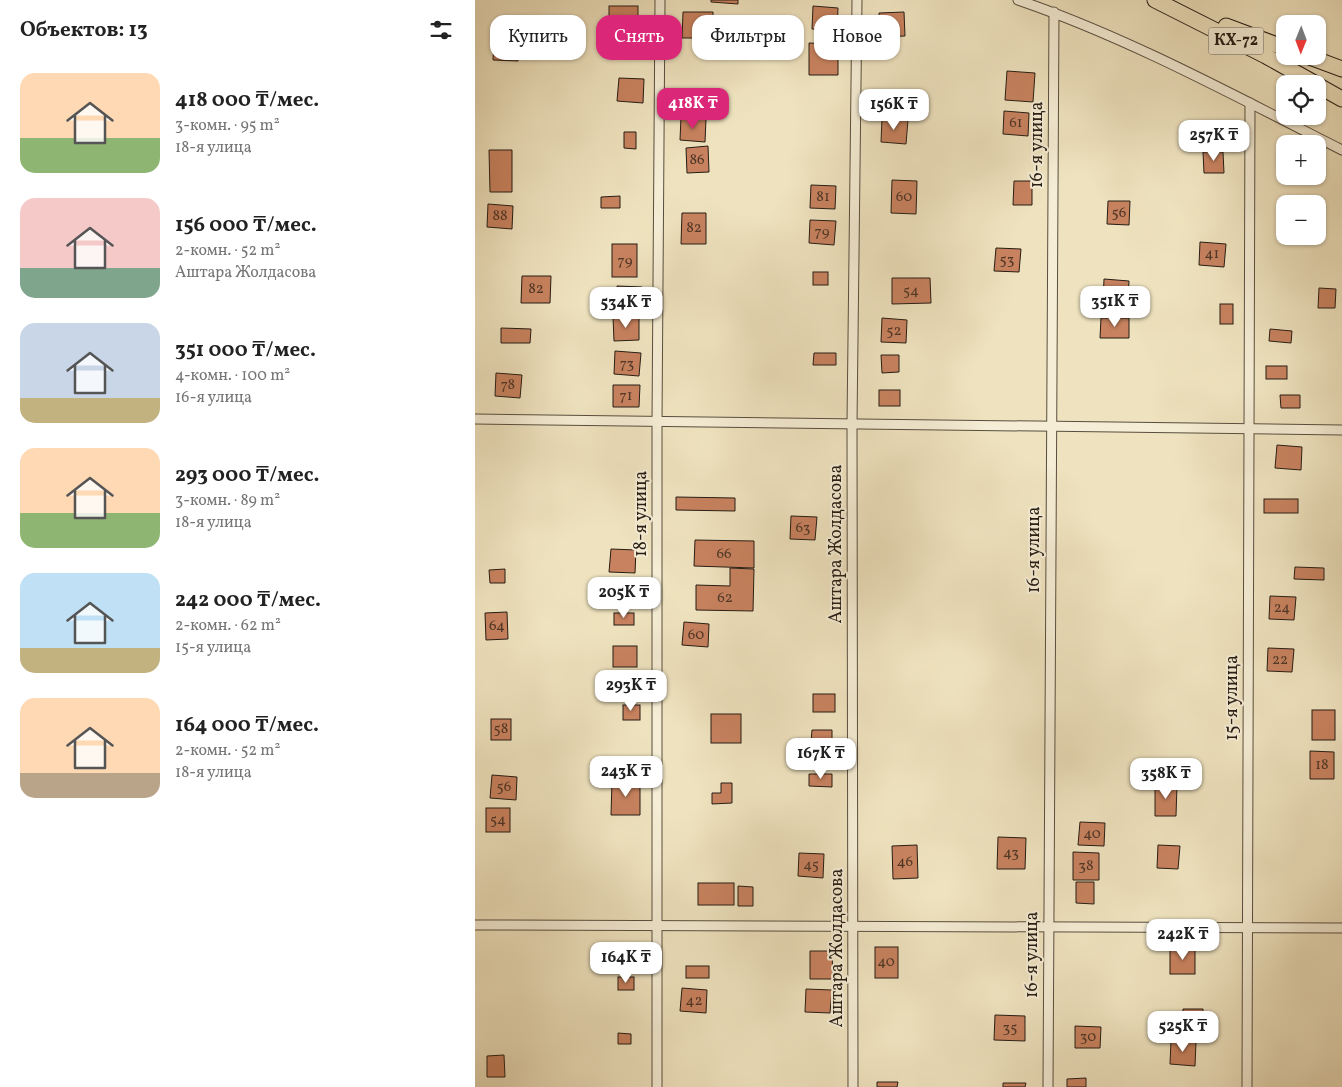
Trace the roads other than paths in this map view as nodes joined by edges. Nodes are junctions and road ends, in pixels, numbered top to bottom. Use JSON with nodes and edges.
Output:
{"nodes":[{"id":1,"x":660,"y":0,"type":"edge"},
{"id":2,"x":857,"y":0,"type":"edge"},
{"id":3,"x":1018,"y":0,"type":"edge"},
{"id":4,"x":1156,"y":0,"type":"edge"},
{"id":5,"x":1054,"y":12,"type":"junction"},
{"id":6,"x":1276,"y":45,"type":"edge"},
{"id":7,"x":1326,"y":63,"type":"edge"},
{"id":8,"x":1342,"y":69,"type":"edge"},
{"id":9,"x":1301,"y":75,"type":"edge"},
{"id":10,"x":1326,"y":89,"type":"edge"},
{"id":11,"x":1342,"y":99,"type":"edge"},
{"id":12,"x":1250,"y":103,"type":"junction"},
{"id":13,"x":1342,"y":150,"type":"edge"},
{"id":14,"x":475,"y":419,"type":"edge"},
{"id":15,"x":657,"y":423,"type":"junction"},
{"id":16,"x":852,"y":423,"type":"junction"},
{"id":17,"x":1051,"y":426,"type":"junction"},
{"id":18,"x":1250,"y":430,"type":"junction"},
{"id":19,"x":1342,"y":430,"type":"edge"},
{"id":20,"x":475,"y":925,"type":"edge"},
{"id":21,"x":658,"y":926,"type":"junction"},
{"id":22,"x":1049,"y":927,"type":"junction"},
{"id":23,"x":1246,"y":927,"type":"junction"},
{"id":24,"x":854,"y":928,"type":"junction"},
{"id":25,"x":1342,"y":928,"type":"edge"},
{"id":26,"x":657,"y":1087,"type":"edge"},
{"id":27,"x":853,"y":1087,"type":"edge"},
{"id":28,"x":1048,"y":1087,"type":"edge"},
{"id":29,"x":1247,"y":1087,"type":"edge"}],
"edges":[{"from":1,"to":15,"type":"street","name":"18-я улица"},
{"from":2,"to":16,"type":"street","name":"Аштара Жолдасова"},
{"from":3,"to":5,"type":"street"},
{"from":4,"to":6,"type":"main road","number":"КХ-72"},
{"from":4,"to":9,"type":"main road","number":"КХ-72"},
{"from":5,"to":12,"type":"street"},
{"from":5,"to":17,"type":"street","name":"16-я улица"},
{"from":7,"to":8,"type":"main road"},
{"from":10,"to":11,"type":"main road","number":"КХ-72"},
{"from":12,"to":13,"type":"street"},
{"from":12,"to":18,"type":"street","name":"15-я улица"},
{"from":14,"to":15,"type":"street"},
{"from":15,"to":16,"type":"street"},
{"from":15,"to":21,"type":"street","name":"18-я улица"},
{"from":16,"to":17,"type":"street"},
{"from":16,"to":24,"type":"street","name":"Аштара Жолдасова"},
{"from":17,"to":18,"type":"street"},
{"from":17,"to":22,"type":"street","name":"16-я улица"},
{"from":18,"to":19,"type":"street"},
{"from":18,"to":23,"type":"street","name":"15-я улица"},
{"from":20,"to":21,"type":"street"},
{"from":21,"to":24,"type":"street"},
{"from":21,"to":26,"type":"street","name":"18-я улица"},
{"from":22,"to":23,"type":"street"},
{"from":22,"to":24,"type":"street"},
{"from":22,"to":28,"type":"street","name":"16-я улица"},
{"from":23,"to":25,"type":"street"},
{"from":23,"to":29,"type":"street","name":"15-я улица"},
{"from":24,"to":27,"type":"street","name":"Аштара Жолдасова"}]}
